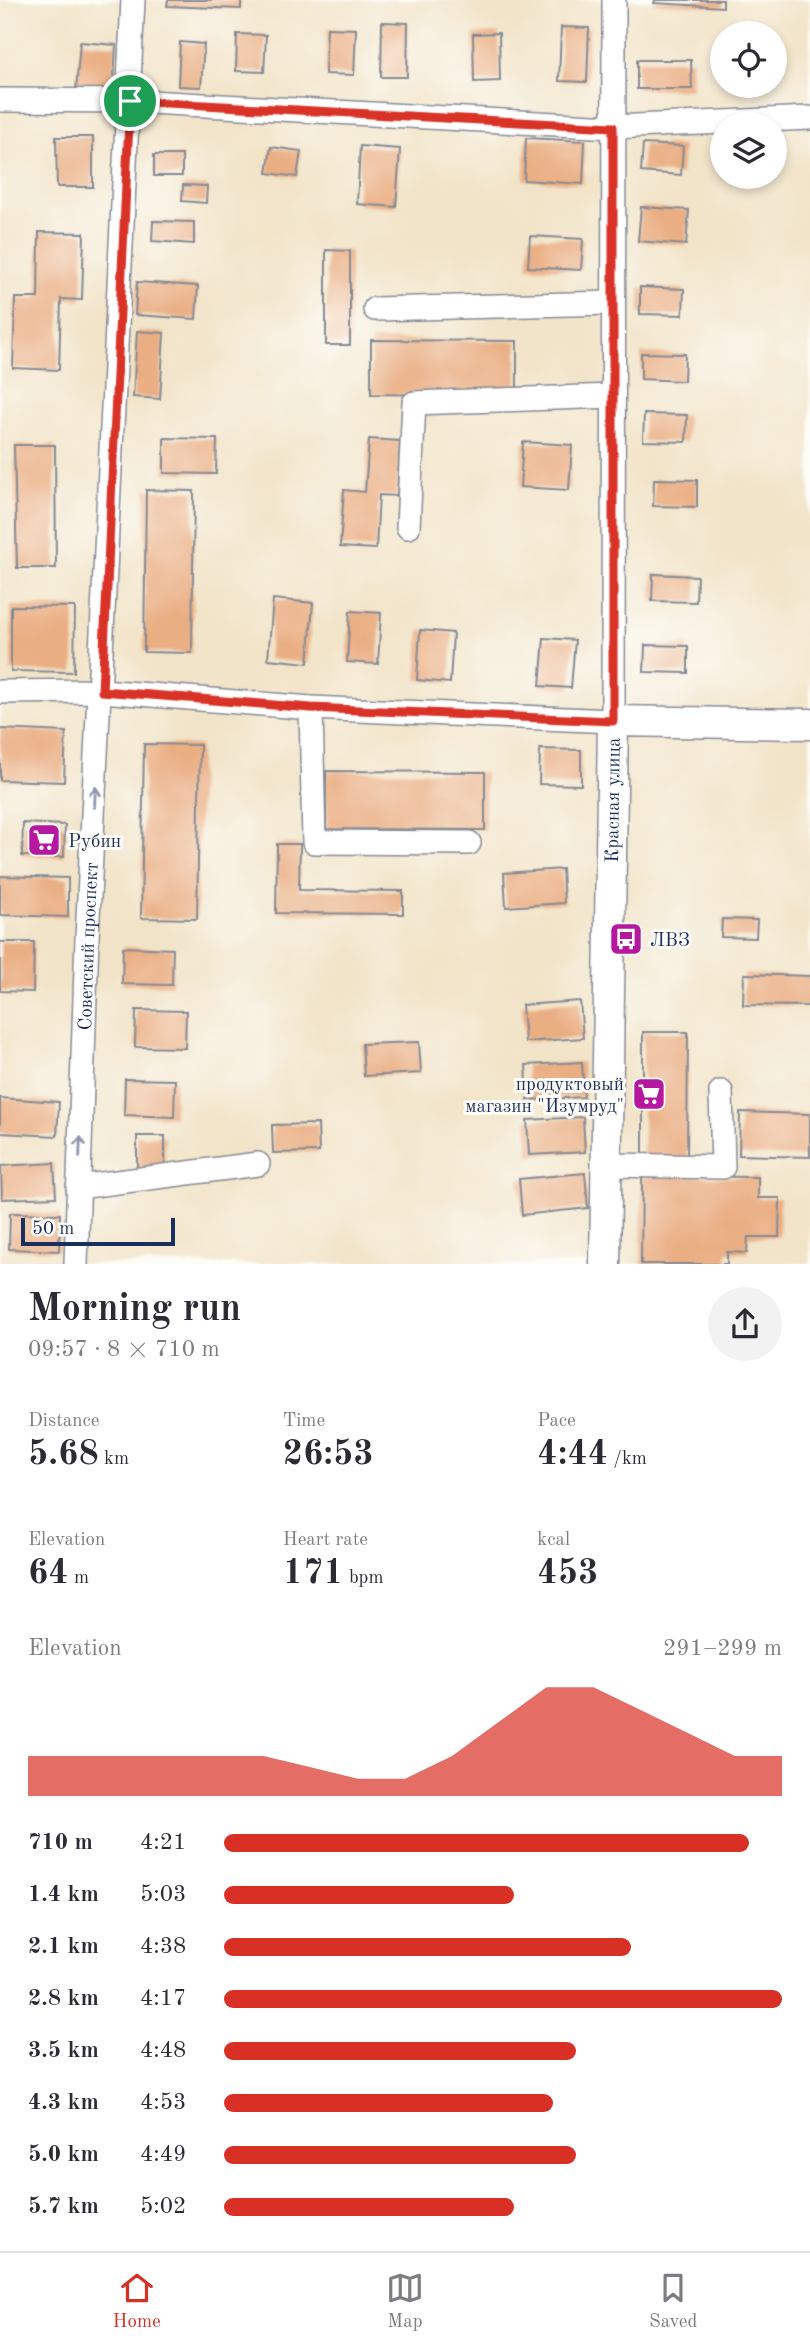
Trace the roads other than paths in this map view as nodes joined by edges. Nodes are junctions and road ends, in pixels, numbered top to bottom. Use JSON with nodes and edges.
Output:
{"nodes":[{"id":1,"x":133,"y":0,"type":"edge"},
{"id":2,"x":614,"y":0,"type":"edge"},
{"id":3,"x":0,"y":100,"type":"edge"},
{"id":4,"x":130,"y":101,"type":"junction"},
{"id":5,"x":810,"y":118,"type":"edge"},
{"id":6,"x":613,"y":127,"type":"junction"},
{"id":7,"x":612,"y":303,"type":"junction"},
{"id":8,"x":375,"y":309,"type":"dead end"},
{"id":9,"x":612,"y":396,"type":"junction"},
{"id":10,"x":408,"y":527,"type":"dead end"},
{"id":11,"x":102,"y":691,"type":"junction"},
{"id":12,"x":0,"y":692,"type":"edge"},
{"id":13,"x":311,"y":708,"type":"junction"},
{"id":14,"x":613,"y":721,"type":"junction"},
{"id":15,"x":810,"y":724,"type":"edge"},
{"id":16,"x":469,"y":843,"type":"dead end"},
{"id":17,"x":721,"y":1092,"type":"dead end"},
{"id":18,"x":258,"y":1164,"type":"dead end"},
{"id":19,"x":607,"y":1165,"type":"junction"},
{"id":20,"x":78,"y":1187,"type":"junction"},
{"id":21,"x":76,"y":1264,"type":"edge"},
{"id":22,"x":605,"y":1264,"type":"edge"}],
"edges":[{"from":1,"to":4,"type":"street","name":"Советский проспект"},
{"from":2,"to":6,"type":"street","name":"Красная улица"},
{"from":3,"to":4,"type":"street"},
{"from":4,"to":6,"type":"street"},
{"from":4,"to":11,"type":"street","name":"Советский проспект"},
{"from":5,"to":6,"type":"street"},
{"from":6,"to":7,"type":"street","name":"Красная улица"},
{"from":7,"to":8,"type":"street"},
{"from":7,"to":9,"type":"street","name":"Красная улица"},
{"from":9,"to":10,"type":"street"},
{"from":9,"to":14,"type":"street","name":"Красная улица"},
{"from":11,"to":12,"type":"street"},
{"from":11,"to":13,"type":"street"},
{"from":20,"to":11,"type":"street","name":"Советский проспект","one_way":true},
{"from":13,"to":14,"type":"street"},
{"from":13,"to":16,"type":"street"},
{"from":14,"to":15,"type":"main road"},
{"from":14,"to":19,"type":"main road","name":"Красная улица"},
{"from":17,"to":19,"type":"street"},
{"from":18,"to":20,"type":"street"},
{"from":19,"to":22,"type":"main road","name":"Красная улица"},
{"from":20,"to":21,"type":"street","name":"Советский проспект"}]}
